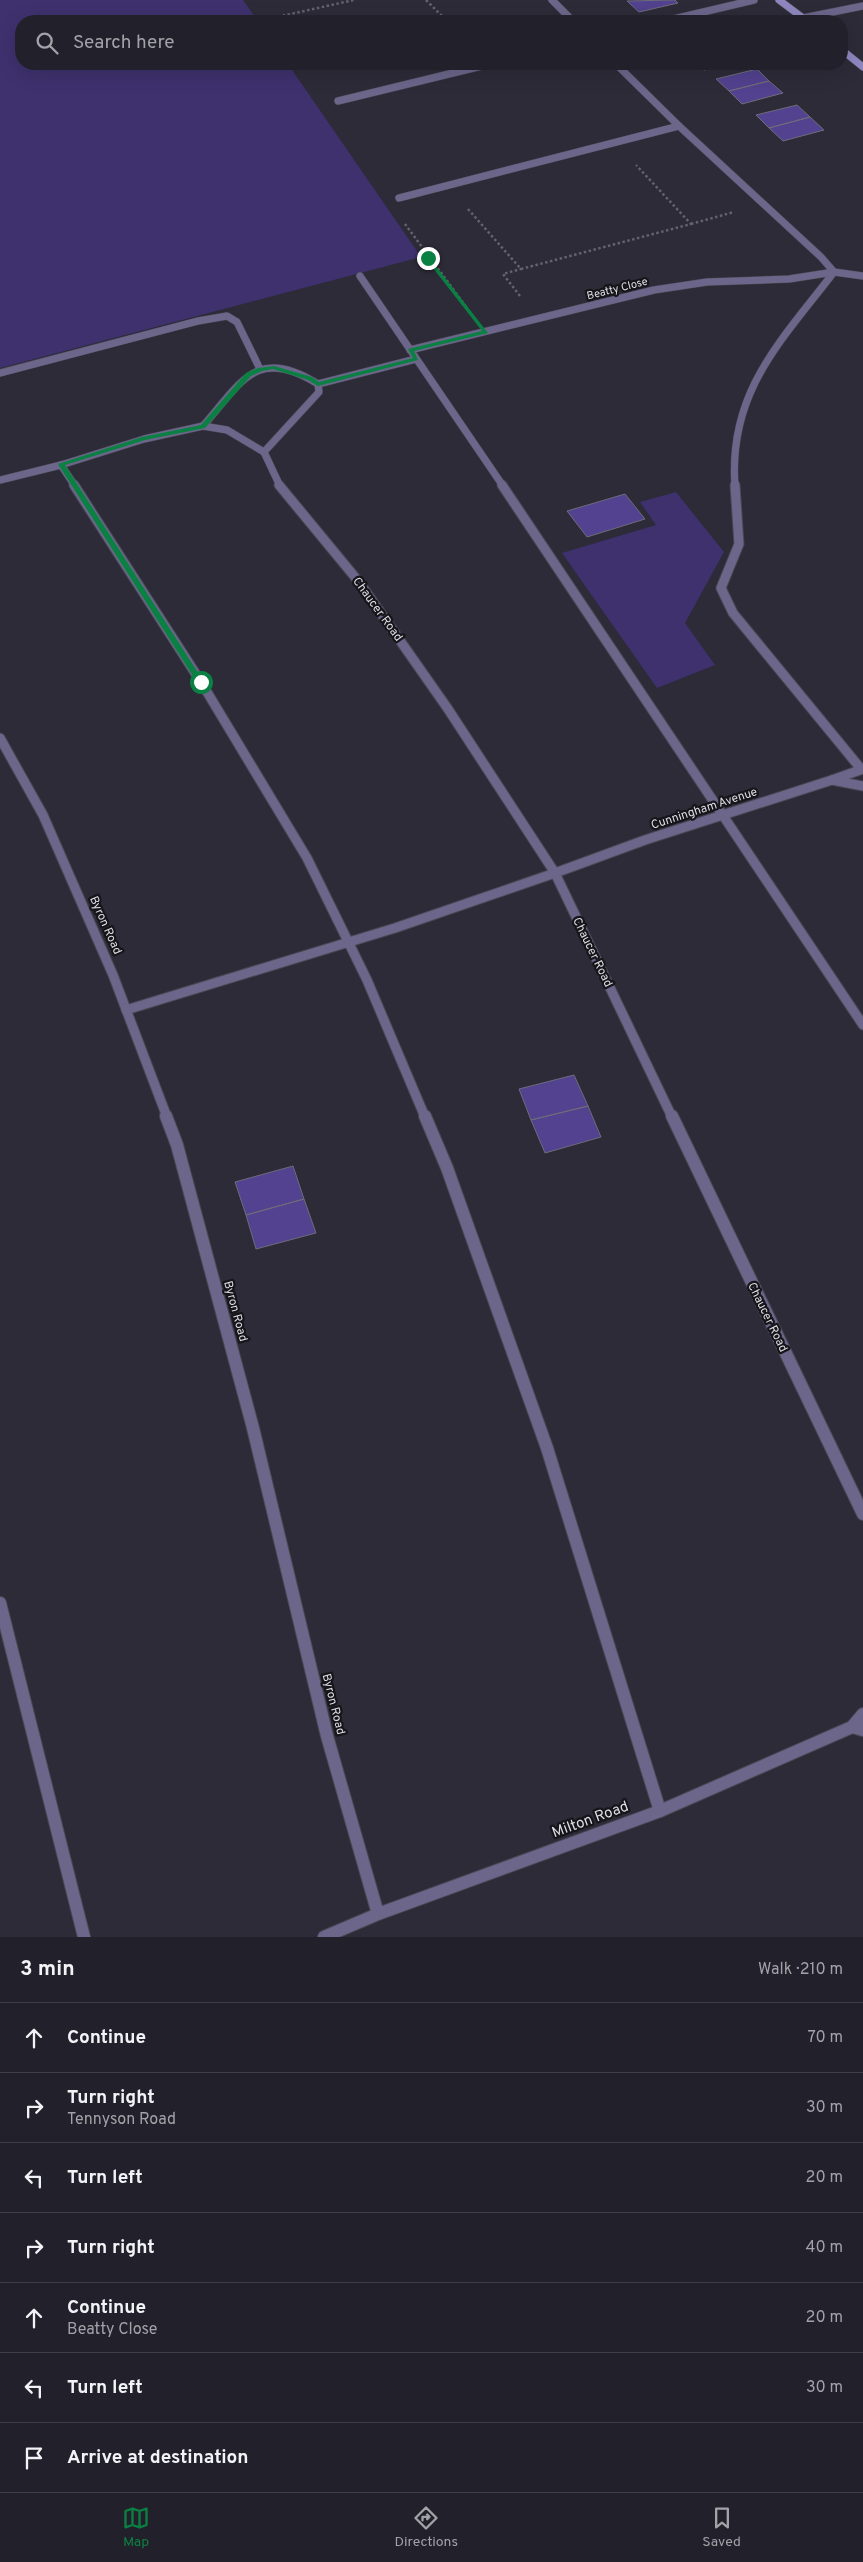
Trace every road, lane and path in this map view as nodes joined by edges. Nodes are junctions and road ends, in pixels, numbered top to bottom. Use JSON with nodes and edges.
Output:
{"nodes":[{"id":1,"x":354,"y":0,"type":"edge"},
{"id":2,"x":426,"y":0,"type":"edge"},
{"id":3,"x":552,"y":0,"type":"edge"},
{"id":4,"x":754,"y":0,"type":"edge"},
{"id":5,"x":779,"y":0,"type":"edge"},
{"id":6,"x":863,"y":6,"type":"edge"},
{"id":7,"x":286,"y":15,"type":"edge"},
{"id":8,"x":441,"y":15,"type":"edge"},
{"id":9,"x":567,"y":15,"type":"edge"},
{"id":10,"x":690,"y":15,"type":"edge"},
{"id":11,"x":798,"y":15,"type":"edge"},
{"id":12,"x":826,"y":15,"type":"edge"},
{"id":13,"x":848,"y":55,"type":"edge"},
{"id":14,"x":863,"y":67,"type":"edge"},
{"id":15,"x":465,"y":70,"type":"edge"},
{"id":16,"x":622,"y":70,"type":"edge"},
{"id":17,"x":338,"y":101,"type":"dead end"},
{"id":18,"x":678,"y":126,"type":"junction"},
{"id":19,"x":615,"y":142,"type":"junction"},
{"id":20,"x":448,"y":185,"type":"junction"},
{"id":21,"x":399,"y":198,"type":"joint"},
{"id":22,"x":764,"y":204,"type":"junction"},
{"id":23,"x":691,"y":224,"type":"junction"},
{"id":24,"x":521,"y":269,"type":"junction"},
{"id":25,"x":834,"y":272,"type":"junction"},
{"id":26,"x":360,"y":276,"type":"dead end"},
{"id":27,"x":863,"y":276,"type":"edge"},
{"id":28,"x":539,"y":318,"type":"junction"},
{"id":29,"x":486,"y":332,"type":"junction"},
{"id":30,"x":410,"y":350,"type":"junction"},
{"id":31,"x":416,"y":359,"type":"junction"},
{"id":32,"x":260,"y":369,"type":"junction"},
{"id":33,"x":0,"y":373,"type":"edge"},
{"id":34,"x":318,"y":384,"type":"junction"},
{"id":35,"x":203,"y":426,"type":"junction"},
{"id":36,"x":264,"y":452,"type":"junction"},
{"id":37,"x":61,"y":464,"type":"junction"},
{"id":38,"x":0,"y":480,"type":"edge"},
{"id":39,"x":0,"y":738,"type":"edge"},
{"id":40,"x":862,"y":769,"type":"edge"},
{"id":41,"x":832,"y":780,"type":"junction"},
{"id":42,"x":863,"y":786,"type":"edge"},
{"id":43,"x":725,"y":816,"type":"junction"},
{"id":44,"x":555,"y":872,"type":"junction"},
{"id":45,"x":348,"y":942,"type":"junction"},
{"id":46,"x":126,"y":1010,"type":"junction"},
{"id":47,"x":863,"y":1025,"type":"edge"},
{"id":48,"x":863,"y":1514,"type":"edge"},
{"id":49,"x":0,"y":1603,"type":"edge"},
{"id":50,"x":863,"y":1714,"type":"edge"},
{"id":51,"x":858,"y":1728,"type":"edge"},
{"id":52,"x":660,"y":1811,"type":"junction"},
{"id":53,"x":378,"y":1914,"type":"junction"},
{"id":54,"x":84,"y":1937,"type":"edge"},
{"id":55,"x":324,"y":1937,"type":"edge"}],
"edges":[{"from":1,"to":7,"type":"path"},
{"from":2,"to":8,"type":"path"},
{"from":3,"to":9,"type":"street"},
{"from":4,"to":10,"type":"street"},
{"from":5,"to":11,"type":"street"},
{"from":6,"to":12,"type":"street"},
{"from":13,"to":14,"type":"street"},
{"from":15,"to":17,"type":"street"},
{"from":16,"to":18,"type":"street"},
{"from":18,"to":19,"type":"street"},
{"from":18,"to":22,"type":"street"},
{"from":19,"to":20,"type":"street"},
{"from":19,"to":23,"type":"path"},
{"from":20,"to":21,"type":"street"},
{"from":20,"to":24,"type":"path"},
{"from":21,"to":29,"type":"path"},
{"from":22,"to":23,"type":"path"},
{"from":22,"to":25,"type":"street"},
{"from":23,"to":24,"type":"path"},
{"from":24,"to":28,"type":"path"},
{"from":25,"to":27,"type":"street","name":"Beatty Close"},
{"from":25,"to":28,"type":"street","name":"Beatty Close"},
{"from":25,"to":40,"type":"street"},
{"from":26,"to":30,"type":"street"},
{"from":28,"to":29,"type":"street","name":"Beatty Close"},
{"from":29,"to":30,"type":"street","name":"Beatty Close"},
{"from":30,"to":31,"type":"street"},
{"from":31,"to":34,"type":"street"},
{"from":31,"to":43,"type":"street"},
{"from":32,"to":33,"type":"street"},
{"from":32,"to":34,"type":"street"},
{"from":32,"to":35,"type":"street"},
{"from":34,"to":36,"type":"street"},
{"from":35,"to":36,"type":"street"},
{"from":35,"to":37,"type":"street"},
{"from":36,"to":44,"type":"street","name":"Chaucer Road"},
{"from":37,"to":38,"type":"street"},
{"from":37,"to":45,"type":"street"},
{"from":39,"to":46,"type":"street","name":"Byron Road"},
{"from":40,"to":41,"type":"street"},
{"from":41,"to":42,"type":"street","name":"Cunningham Avenue"},
{"from":41,"to":43,"type":"street","name":"Cunningham Avenue"},
{"from":43,"to":44,"type":"street","name":"Cunningham Avenue"},
{"from":43,"to":47,"type":"street"},
{"from":44,"to":45,"type":"street","name":"Cunningham Avenue"},
{"from":44,"to":48,"type":"street","name":"Chaucer Road"},
{"from":45,"to":46,"type":"street","name":"Cunningham Avenue"},
{"from":45,"to":52,"type":"street"},
{"from":46,"to":53,"type":"street","name":"Byron Road"},
{"from":49,"to":54,"type":"street"},
{"from":50,"to":51,"type":"street"},
{"from":51,"to":52,"type":"street","name":"Milton Road"},
{"from":52,"to":53,"type":"street","name":"Milton Road"},
{"from":53,"to":55,"type":"street","name":"Milton Road"}]}
